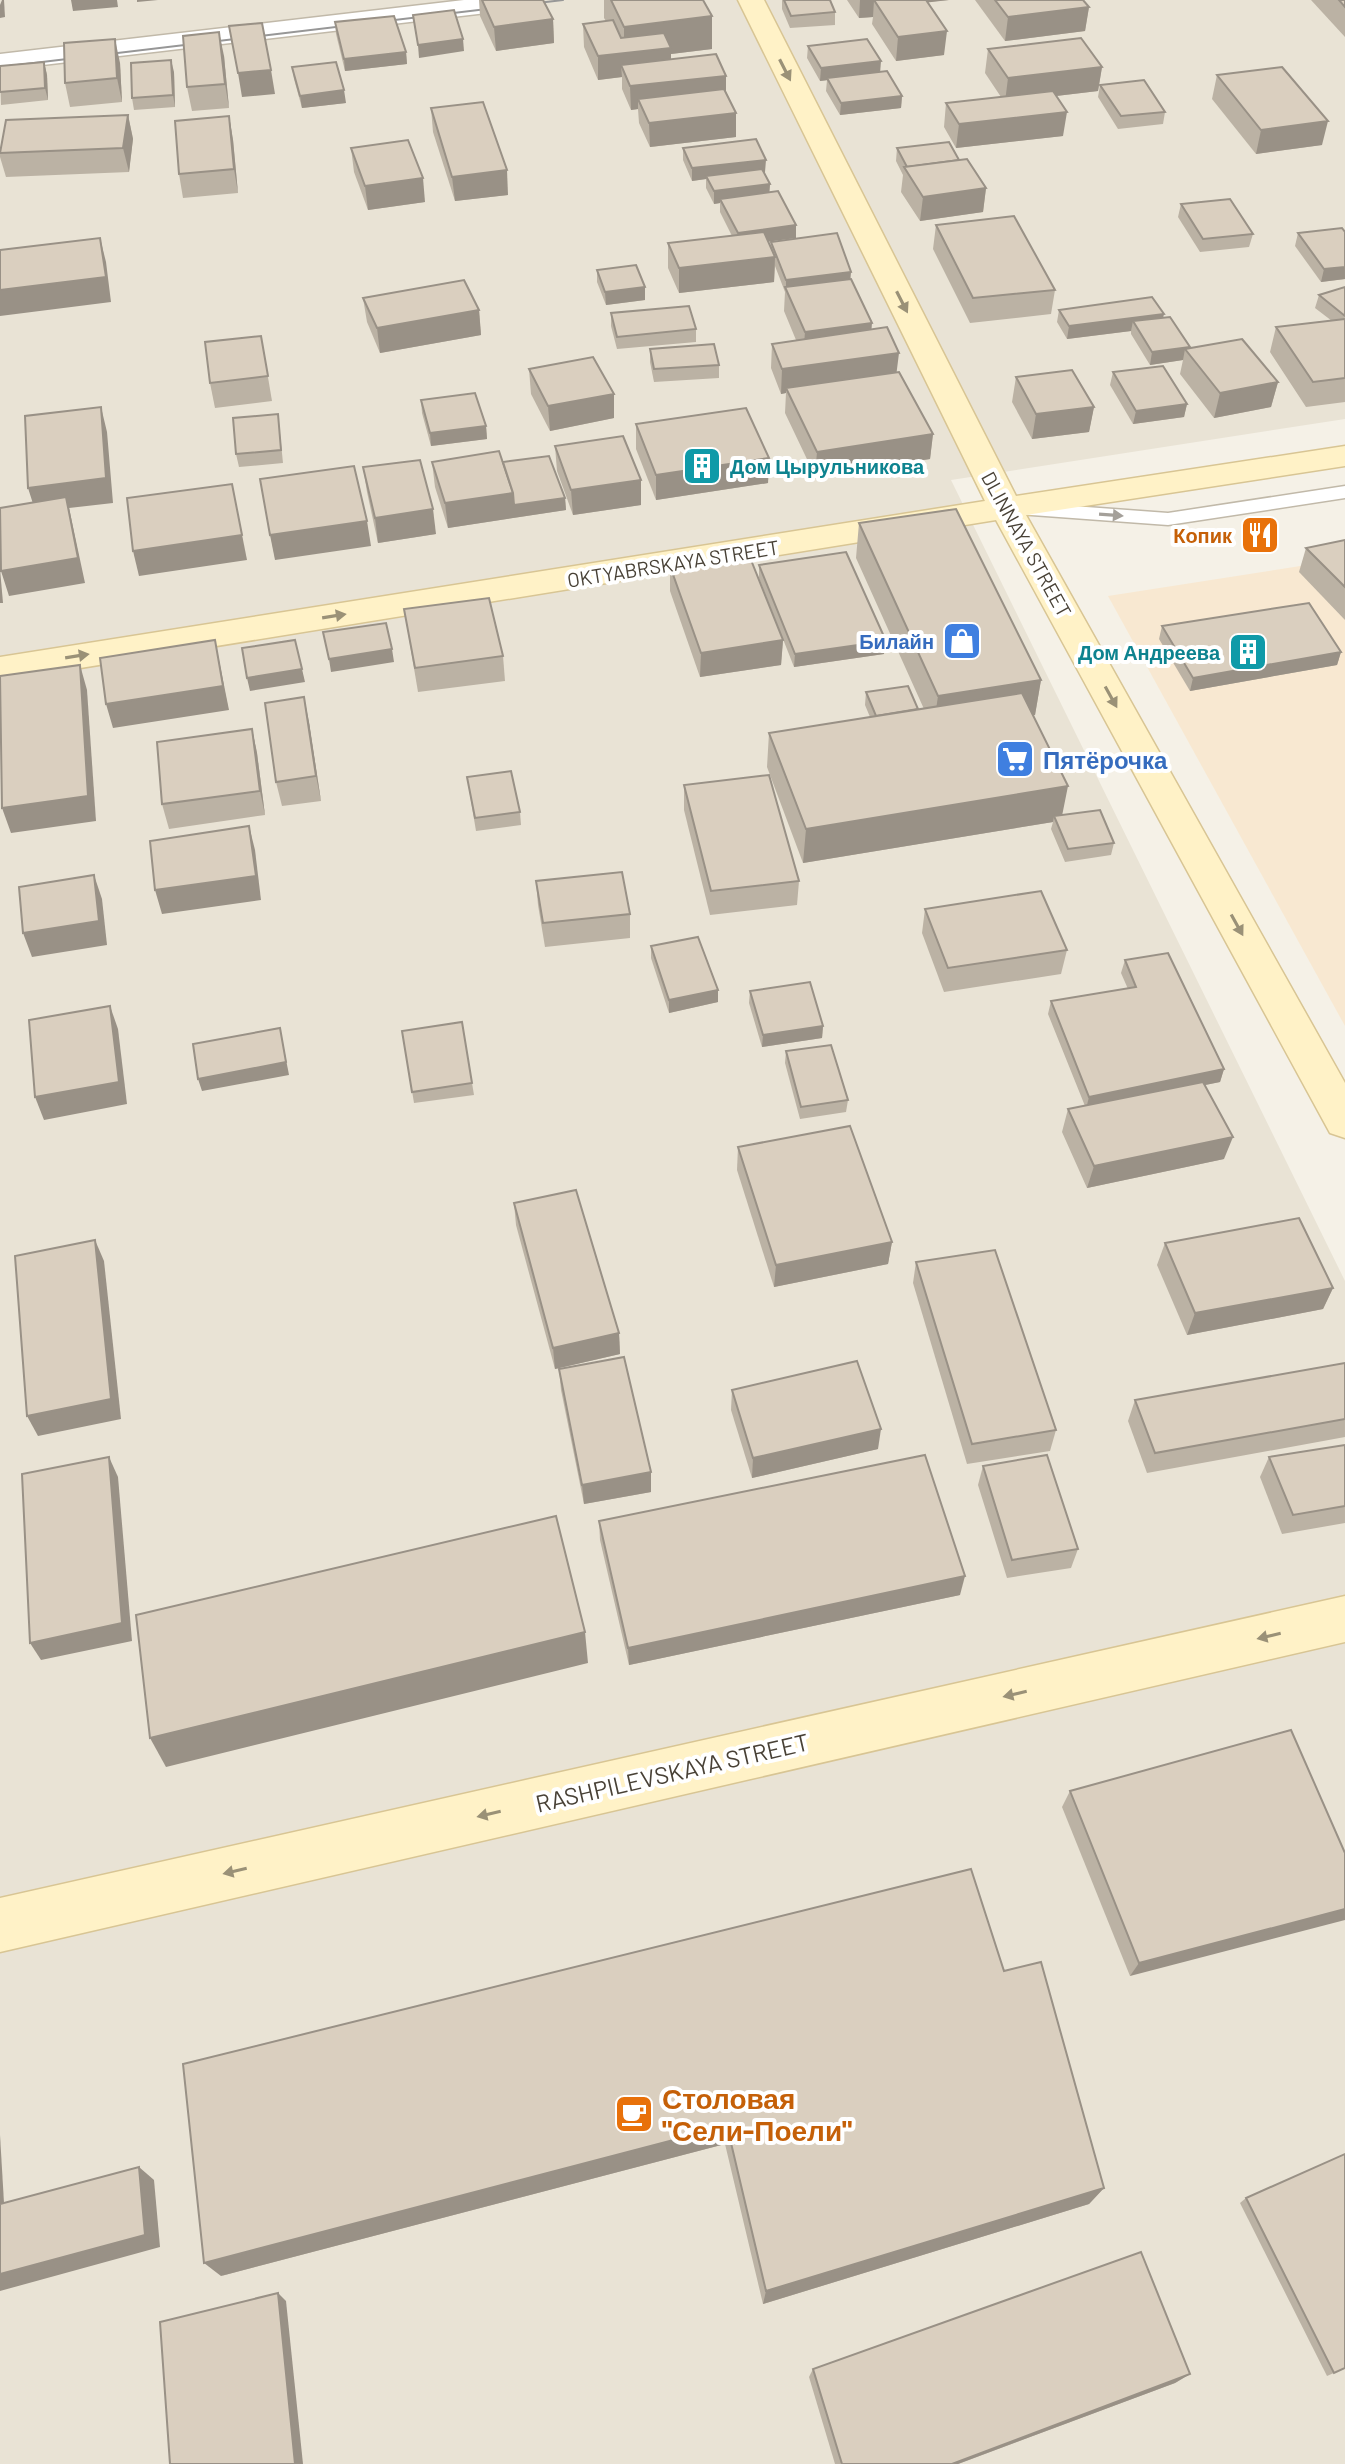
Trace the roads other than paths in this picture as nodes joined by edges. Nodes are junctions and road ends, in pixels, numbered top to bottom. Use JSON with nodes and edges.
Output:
{"nodes":[{"id":1,"x":529,"y":0,"type":"edge"},
{"id":2,"x":751,"y":0,"type":"edge"},
{"id":3,"x":0,"y":62,"type":"edge"},
{"id":4,"x":1345,"y":434,"type":"edge"},
{"id":5,"x":1345,"y":456,"type":"edge"},
{"id":6,"x":1345,"y":492,"type":"edge"},
{"id":7,"x":1000,"y":497,"type":"junction"},
{"id":8,"x":0,"y":641,"type":"edge"},
{"id":9,"x":0,"y":669,"type":"edge"},
{"id":10,"x":1345,"y":1121,"type":"edge"},
{"id":11,"x":1345,"y":1619,"type":"edge"},
{"id":12,"x":0,"y":1925,"type":"edge"}],
"edges":[{"from":1,"to":3,"type":"street"},
{"from":2,"to":7,"type":"street","name":"DLINNAYA STREET","one_way":true},
{"from":4,"to":7,"type":"street","name":"OKTYABRSKAYA STREET"},
{"from":5,"to":7,"type":"street","name":"OKTYABRSKAYA STREET"},
{"from":7,"to":6,"type":"lane","one_way":true},
{"from":7,"to":8,"type":"street","name":"OKTYABRSKAYA STREET"},
{"from":9,"to":7,"type":"street","name":"OKTYABRSKAYA STREET","one_way":true},
{"from":7,"to":10,"type":"street","name":"DLINNAYA STREET","one_way":true},
{"from":11,"to":12,"type":"street","name":"RASHPILEVSKAYA STREET","one_way":true}]}
